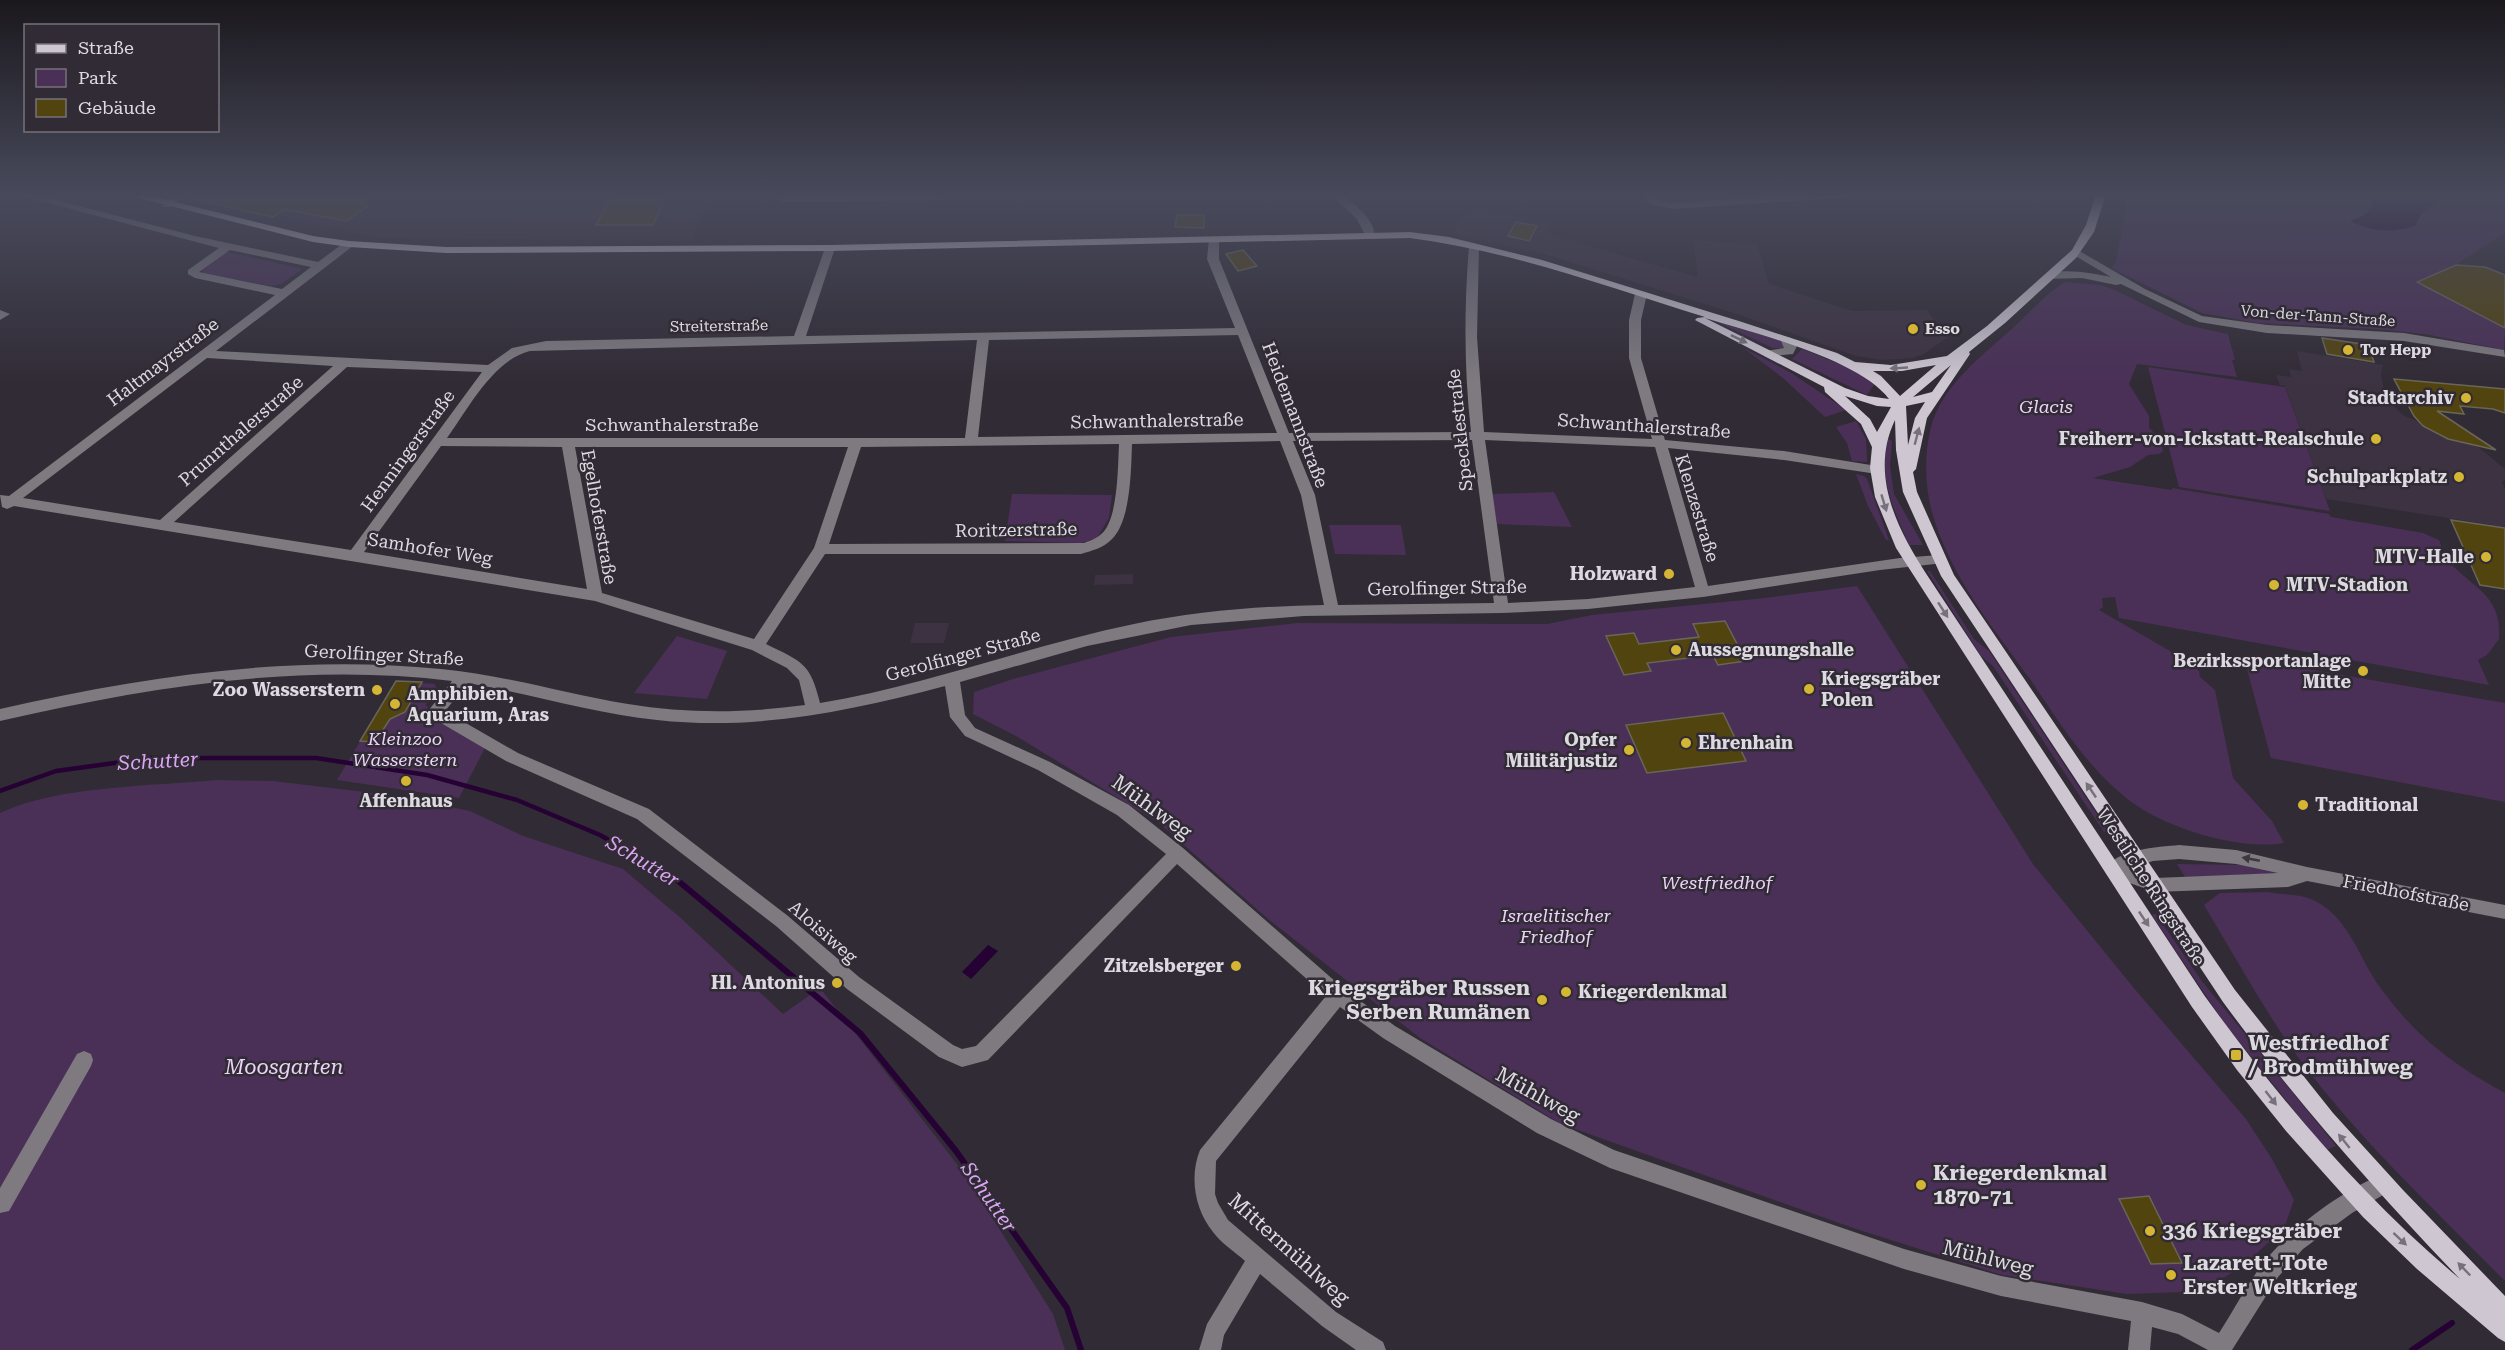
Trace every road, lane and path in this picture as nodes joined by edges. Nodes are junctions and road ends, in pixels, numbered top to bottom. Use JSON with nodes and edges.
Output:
{"nodes":[{"id":1,"x":214,"y":257,"type":"edge"},
{"id":2,"x":276,"y":257,"type":"edge"},
{"id":3,"x":332,"y":257,"type":"edge"},
{"id":4,"x":827,"y":257,"type":"edge"},
{"id":5,"x":1213,"y":257,"type":"edge"},
{"id":6,"x":1474,"y":257,"type":"edge"},
{"id":7,"x":1518,"y":257,"type":"edge"},
{"id":8,"x":2071,"y":257,"type":"edge"},
{"id":9,"x":2084,"y":257,"type":"edge"},
{"id":10,"x":320,"y":266,"type":"junction"},
{"id":11,"x":2049,"y":277,"type":"junction"},
{"id":12,"x":2141,"y":291,"type":"junction"},
{"id":13,"x":283,"y":293,"type":"junction"},
{"id":14,"x":1641,"y":294,"type":"junction"},
{"id":15,"x":1672,"y":304,"type":"junction"},
{"id":16,"x":1243,"y":332,"type":"junction"},
{"id":17,"x":983,"y":336,"type":"junction"},
{"id":18,"x":798,"y":340,"type":"junction"},
{"id":19,"x":1787,"y":341,"type":"junction"},
{"id":20,"x":1973,"y":343,"type":"junction"},
{"id":21,"x":204,"y":354,"type":"junction"},
{"id":22,"x":1769,"y":354,"type":"junction"},
{"id":23,"x":2504,"y":356,"type":"edge"},
{"id":24,"x":1950,"y":358,"type":"junction"},
{"id":25,"x":1847,"y":362,"type":"junction"},
{"id":26,"x":344,"y":363,"type":"junction"},
{"id":27,"x":490,"y":369,"type":"junction"},
{"id":28,"x":1815,"y":378,"type":"junction"},
{"id":29,"x":1936,"y":394,"type":"junction"},
{"id":30,"x":1899,"y":403,"type":"junction"},
{"id":31,"x":1285,"y":436,"type":"junction"},
{"id":32,"x":1476,"y":436,"type":"junction"},
{"id":33,"x":1126,"y":440,"type":"junction"},
{"id":34,"x":971,"y":441,"type":"junction"},
{"id":35,"x":437,"y":442,"type":"junction"},
{"id":36,"x":568,"y":443,"type":"junction"},
{"id":37,"x":856,"y":443,"type":"junction"},
{"id":38,"x":1659,"y":444,"type":"junction"},
{"id":39,"x":1878,"y":446,"type":"junction"},
{"id":40,"x":1876,"y":470,"type":"junction"},
{"id":41,"x":1906,"y":481,"type":"junction"},
{"id":42,"x":3,"y":503,"type":"edge"},
{"id":43,"x":162,"y":525,"type":"junction"},
{"id":44,"x":821,"y":549,"type":"junction"},
{"id":45,"x":354,"y":555,"type":"junction"},
{"id":46,"x":1940,"y":560,"type":"junction"},
{"id":47,"x":1911,"y":561,"type":"junction"},
{"id":48,"x":1703,"y":592,"type":"junction"},
{"id":49,"x":595,"y":596,"type":"junction"},
{"id":50,"x":1332,"y":608,"type":"junction"},
{"id":51,"x":1502,"y":608,"type":"junction"},
{"id":52,"x":757,"y":646,"type":"junction"},
{"id":53,"x":464,"y":678,"type":"junction"},
{"id":54,"x":952,"y":680,"type":"junction"},
{"id":55,"x":813,"y":711,"type":"junction"},
{"id":56,"x":0,"y":715,"type":"edge"},
{"id":57,"x":1177,"y":853,"type":"junction"},
{"id":58,"x":2136,"y":856,"type":"junction"},
{"id":59,"x":2113,"y":870,"type":"junction"},
{"id":60,"x":2307,"y":874,"type":"junction"},
{"id":61,"x":2155,"y":885,"type":"junction"},
{"id":62,"x":2505,"y":912,"type":"edge"},
{"id":63,"x":1338,"y":994,"type":"junction"},
{"id":64,"x":84,"y":1060,"type":"dead end"},
{"id":65,"x":2383,"y":1184,"type":"junction"},
{"id":66,"x":2358,"y":1198,"type":"junction"},
{"id":67,"x":2,"y":1204,"type":"dead end"},
{"id":68,"x":1258,"y":1259,"type":"junction"},
{"id":69,"x":2505,"y":1311,"type":"edge"},
{"id":70,"x":2142,"y":1313,"type":"junction"},
{"id":71,"x":2505,"y":1331,"type":"edge"},
{"id":72,"x":2221,"y":1348,"type":"edge"},
{"id":73,"x":1210,"y":1350,"type":"edge"},
{"id":74,"x":1375,"y":1350,"type":"edge"},
{"id":75,"x":2139,"y":1350,"type":"edge"}],
"edges":[{"from":1,"to":13,"type":"street"},
{"from":2,"to":10,"type":"street"},
{"from":3,"to":10,"type":"street","name":"Haltmayrstraße"},
{"from":4,"to":18,"type":"street"},
{"from":5,"to":16,"type":"street","name":"Heidemannstraße"},
{"from":6,"to":32,"type":"street","name":"Specklestraße"},
{"from":7,"to":14,"type":"main road"},
{"from":8,"to":11,"type":"main road","name":"Westliche Ringstraße"},
{"from":9,"to":12,"type":"street","name":"Von-der-Tann-Straße"},
{"from":10,"to":13,"type":"street","name":"Haltmayrstraße"},
{"from":11,"to":12,"type":"street","name":"Von-der-Tann-Straße"},
{"from":11,"to":20,"type":"main road","name":"Westliche Ringstraße"},
{"from":12,"to":23,"type":"street","name":"Von-der-Tann-Straße"},
{"from":13,"to":21,"type":"street","name":"Haltmayrstraße"},
{"from":14,"to":15,"type":"main road"},
{"from":14,"to":38,"type":"street","name":"Klenzestraße"},
{"from":15,"to":19,"type":"main road"},
{"from":15,"to":22,"type":"main road","one_way":true},
{"from":16,"to":17,"type":"street","name":"Streiterstraße"},
{"from":16,"to":31,"type":"street","name":"Heidemannstraße"},
{"from":17,"to":18,"type":"street","name":"Streiterstraße"},
{"from":17,"to":34,"type":"street"},
{"from":18,"to":27,"type":"street","name":"Streiterstraße"},
{"from":19,"to":22,"type":"street"},
{"from":19,"to":25,"type":"main road"},
{"from":20,"to":24,"type":"main road","name":"Westliche Ringstraße"},
{"from":20,"to":29,"type":"main road","name":"Westliche Ringstraße"},
{"from":21,"to":26,"type":"street"},
{"from":21,"to":42,"type":"street","name":"Haltmayrstraße"},
{"from":22,"to":28,"type":"main road"},
{"from":24,"to":25,"type":"main road","one_way":true},
{"from":24,"to":30,"type":"main road","name":"Westliche Ringstraße"},
{"from":25,"to":30,"type":"main road"},
{"from":26,"to":27,"type":"street"},
{"from":26,"to":43,"type":"street","name":"Prunnthalerstraße"},
{"from":27,"to":35,"type":"street","name":"Henningerstraße"},
{"from":28,"to":30,"type":"main road"},
{"from":28,"to":39,"type":"main road"},
{"from":29,"to":30,"type":"main road"},
{"from":41,"to":29,"type":"main road","name":"Westliche Ringstraße","one_way":true},
{"from":30,"to":39,"type":"main road","name":"Westliche Ringstraße"},
{"from":30,"to":41,"type":"main road","name":"Westliche Ringstraße"},
{"from":31,"to":32,"type":"street","name":"Schwanthalerstraße"},
{"from":31,"to":33,"type":"street","name":"Schwanthalerstraße"},
{"from":31,"to":50,"type":"street","name":"Heidemannstraße"},
{"from":32,"to":38,"type":"street","name":"Schwanthalerstraße"},
{"from":32,"to":51,"type":"street","name":"Specklestraße"},
{"from":33,"to":34,"type":"street","name":"Schwanthalerstraße"},
{"from":33,"to":44,"type":"street","name":"Roritzerstraße"},
{"from":34,"to":37,"type":"street","name":"Schwanthalerstraße"},
{"from":35,"to":36,"type":"street","name":"Schwanthalerstraße"},
{"from":35,"to":45,"type":"street","name":"Henningerstraße"},
{"from":36,"to":37,"type":"street","name":"Schwanthalerstraße"},
{"from":36,"to":49,"type":"street","name":"Egelhoferstraße"},
{"from":37,"to":44,"type":"street"},
{"from":38,"to":40,"type":"street","name":"Schwanthalerstraße"},
{"from":38,"to":48,"type":"street","name":"Klenzestraße"},
{"from":39,"to":40,"type":"main road","name":"Westliche Ringstraße"},
{"from":40,"to":47,"type":"main road","name":"Westliche Ringstraße","one_way":true},
{"from":41,"to":46,"type":"main road","name":"Westliche Ringstraße"},
{"from":42,"to":43,"type":"street","name":"Samhofer Weg"},
{"from":43,"to":45,"type":"street","name":"Samhofer Weg"},
{"from":44,"to":52,"type":"street"},
{"from":45,"to":49,"type":"street","name":"Samhofer Weg"},
{"from":46,"to":47,"type":"street","name":"Gerolfinger Straße"},
{"from":58,"to":46,"type":"main road","name":"Westliche Ringstraße","one_way":true},
{"from":47,"to":48,"type":"street","name":"Gerolfinger Straße"},
{"from":47,"to":59,"type":"main road","name":"Westliche Ringstraße","one_way":true},
{"from":48,"to":51,"type":"street","name":"Gerolfinger Straße"},
{"from":49,"to":52,"type":"street","name":"Samhofer Weg"},
{"from":50,"to":51,"type":"street","name":"Gerolfinger Straße"},
{"from":50,"to":54,"type":"street","name":"Gerolfinger Straße"},
{"from":52,"to":55,"type":"street","name":"Samhofer Weg"},
{"from":53,"to":55,"type":"street","name":"Gerolfinger Straße"},
{"from":53,"to":56,"type":"street","name":"Gerolfinger Straße"},
{"from":53,"to":57,"type":"street","name":"Aloisiweg"},
{"from":54,"to":55,"type":"street","name":"Gerolfinger Straße"},
{"from":54,"to":57,"type":"street","name":"Mühlweg"},
{"from":57,"to":63,"type":"street","name":"Mühlweg"},
{"from":58,"to":59,"type":"street"},
{"from":60,"to":58,"type":"street","name":"Friedhofstraße","one_way":true},
{"from":58,"to":61,"type":"main road","name":"Westliche Ringstraße"},
{"from":59,"to":61,"type":"street","name":"Friedhofstraße"},
{"from":59,"to":66,"type":"main road","name":"Westliche Ringstraße","one_way":true},
{"from":60,"to":61,"type":"street","name":"Friedhofstraße"},
{"from":60,"to":62,"type":"street","name":"Friedhofstraße"},
{"from":65,"to":61,"type":"main road","name":"Westliche Ringstraße","one_way":true},
{"from":63,"to":68,"type":"street","name":"Mittermühlweg"},
{"from":63,"to":70,"type":"street","name":"Mühlweg"},
{"from":64,"to":67,"type":"street"},
{"from":65,"to":66,"type":"street"},
{"from":69,"to":65,"type":"main road","name":"Westliche Ringstraße","one_way":true},
{"from":66,"to":71,"type":"main road","name":"Westliche Ringstraße","one_way":true},
{"from":66,"to":72,"type":"street"},
{"from":68,"to":73,"type":"street"},
{"from":68,"to":74,"type":"street","name":"Mittermühlweg"},
{"from":70,"to":72,"type":"street","name":"Mühlweg"},
{"from":70,"to":75,"type":"street"}]}
